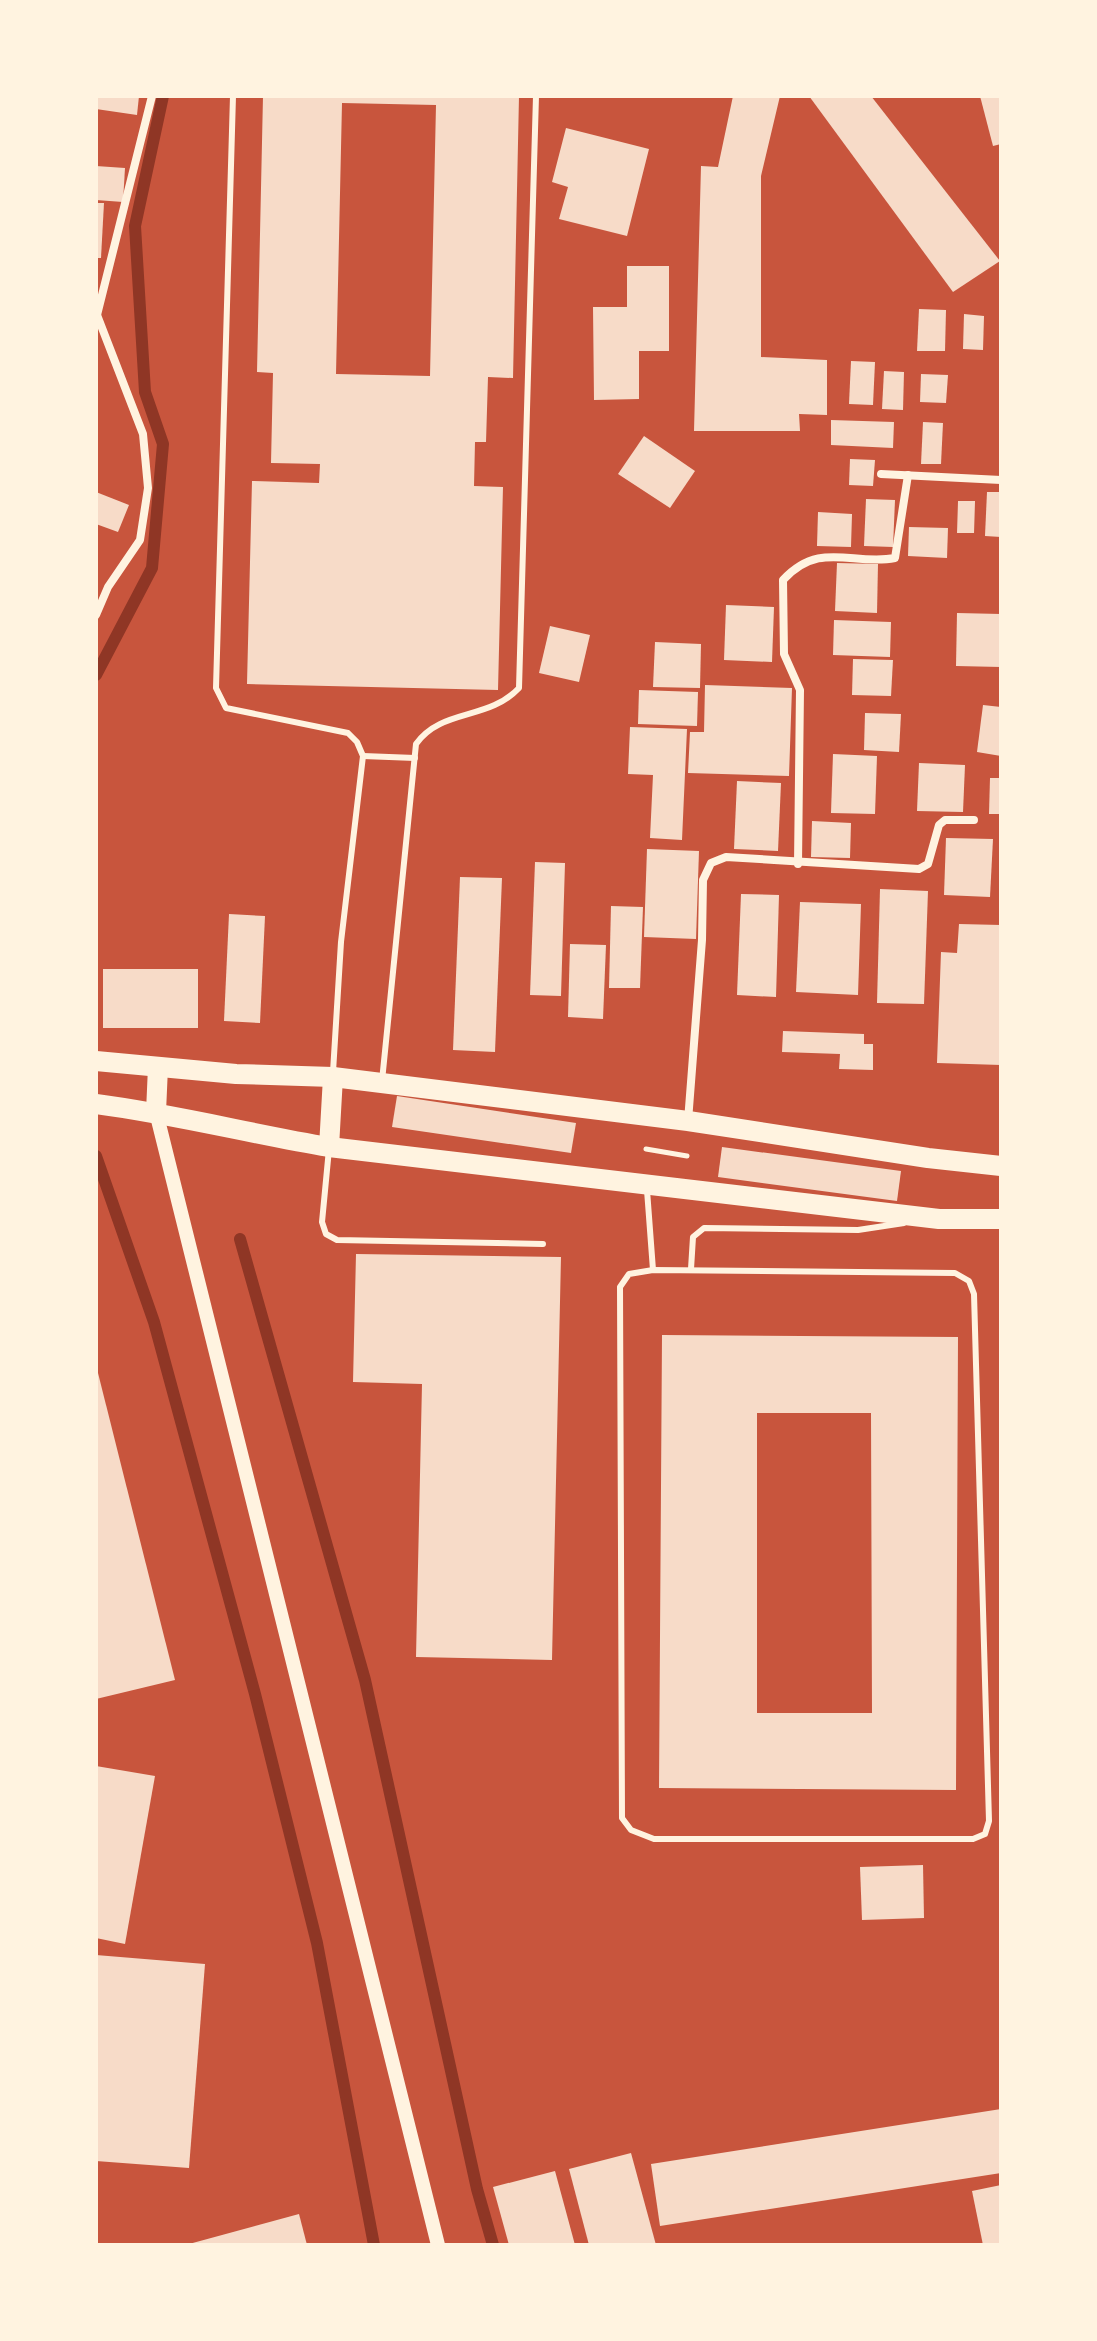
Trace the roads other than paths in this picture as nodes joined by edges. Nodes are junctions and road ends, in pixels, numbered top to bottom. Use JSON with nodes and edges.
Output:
{"nodes":[{"id":1,"x":152,"y":96,"type":"edge"},
{"id":2,"x":233,"y":96,"type":"edge"},
{"id":3,"x":536,"y":96,"type":"edge"},
{"id":4,"x":97,"y":315,"type":"edge"},
{"id":5,"x":881,"y":474,"type":"dead end"},
{"id":6,"x":908,"y":475,"type":"junction"},
{"id":7,"x":1001,"y":480,"type":"edge"},
{"id":8,"x":96,"y":615,"type":"edge"},
{"id":9,"x":363,"y":756,"type":"junction"},
{"id":10,"x":415,"y":758,"type":"junction"},
{"id":11,"x":974,"y":820,"type":"dead end"},
{"id":12,"x":798,"y":864,"type":"junction"},
{"id":13,"x":96,"y":1061,"type":"edge"},
{"id":14,"x":158,"y":1067,"type":"junction"},
{"id":15,"x":333,"y":1077,"type":"junction"},
{"id":16,"x":381,"y":1083,"type":"junction"},
{"id":17,"x":96,"y":1104,"type":"edge"},
{"id":18,"x":156,"y":1112,"type":"junction"},
{"id":19,"x":688,"y":1121,"type":"junction"},
{"id":20,"x":329,"y":1147,"type":"junction"},
{"id":21,"x":1001,"y":1166,"type":"edge"},
{"id":22,"x":646,"y":1184,"type":"junction"},
{"id":23,"x":939,"y":1219,"type":"junction"},
{"id":24,"x":1001,"y":1219,"type":"edge"},
{"id":25,"x":543,"y":1244,"type":"dead end"},
{"id":26,"x":691,"y":1269,"type":"junction"},
{"id":27,"x":653,"y":1270,"type":"junction"},
{"id":28,"x":438,"y":2245,"type":"edge"}],
"edges":[{"from":1,"to":4,"type":"street"},
{"from":2,"to":9,"type":"lane"},
{"from":3,"to":10,"type":"lane"},
{"from":4,"to":8,"type":"street"},
{"from":5,"to":6,"type":"street"},
{"from":6,"to":7,"type":"street"},
{"from":6,"to":12,"type":"street"},
{"from":9,"to":10,"type":"lane"},
{"from":9,"to":15,"type":"lane"},
{"from":10,"to":16,"type":"lane"},
{"from":11,"to":12,"type":"street"},
{"from":12,"to":19,"type":"street"},
{"from":13,"to":14,"type":"main road"},
{"from":14,"to":15,"type":"main road"},
{"from":14,"to":18,"type":"main road"},
{"from":15,"to":16,"type":"main road"},
{"from":15,"to":20,"type":"main road"},
{"from":16,"to":19,"type":"main road"},
{"from":17,"to":18,"type":"main road"},
{"from":18,"to":20,"type":"main road"},
{"from":18,"to":28,"type":"street"},
{"from":19,"to":21,"type":"main road"},
{"from":20,"to":22,"type":"main road"},
{"from":20,"to":25,"type":"lane"},
{"from":22,"to":23,"type":"main road"},
{"from":22,"to":27,"type":"lane"},
{"from":23,"to":24,"type":"main road"},
{"from":23,"to":26,"type":"lane"},
{"from":26,"to":27,"type":"lane"},
{"from":26,"to":27,"type":"lane"}]}
